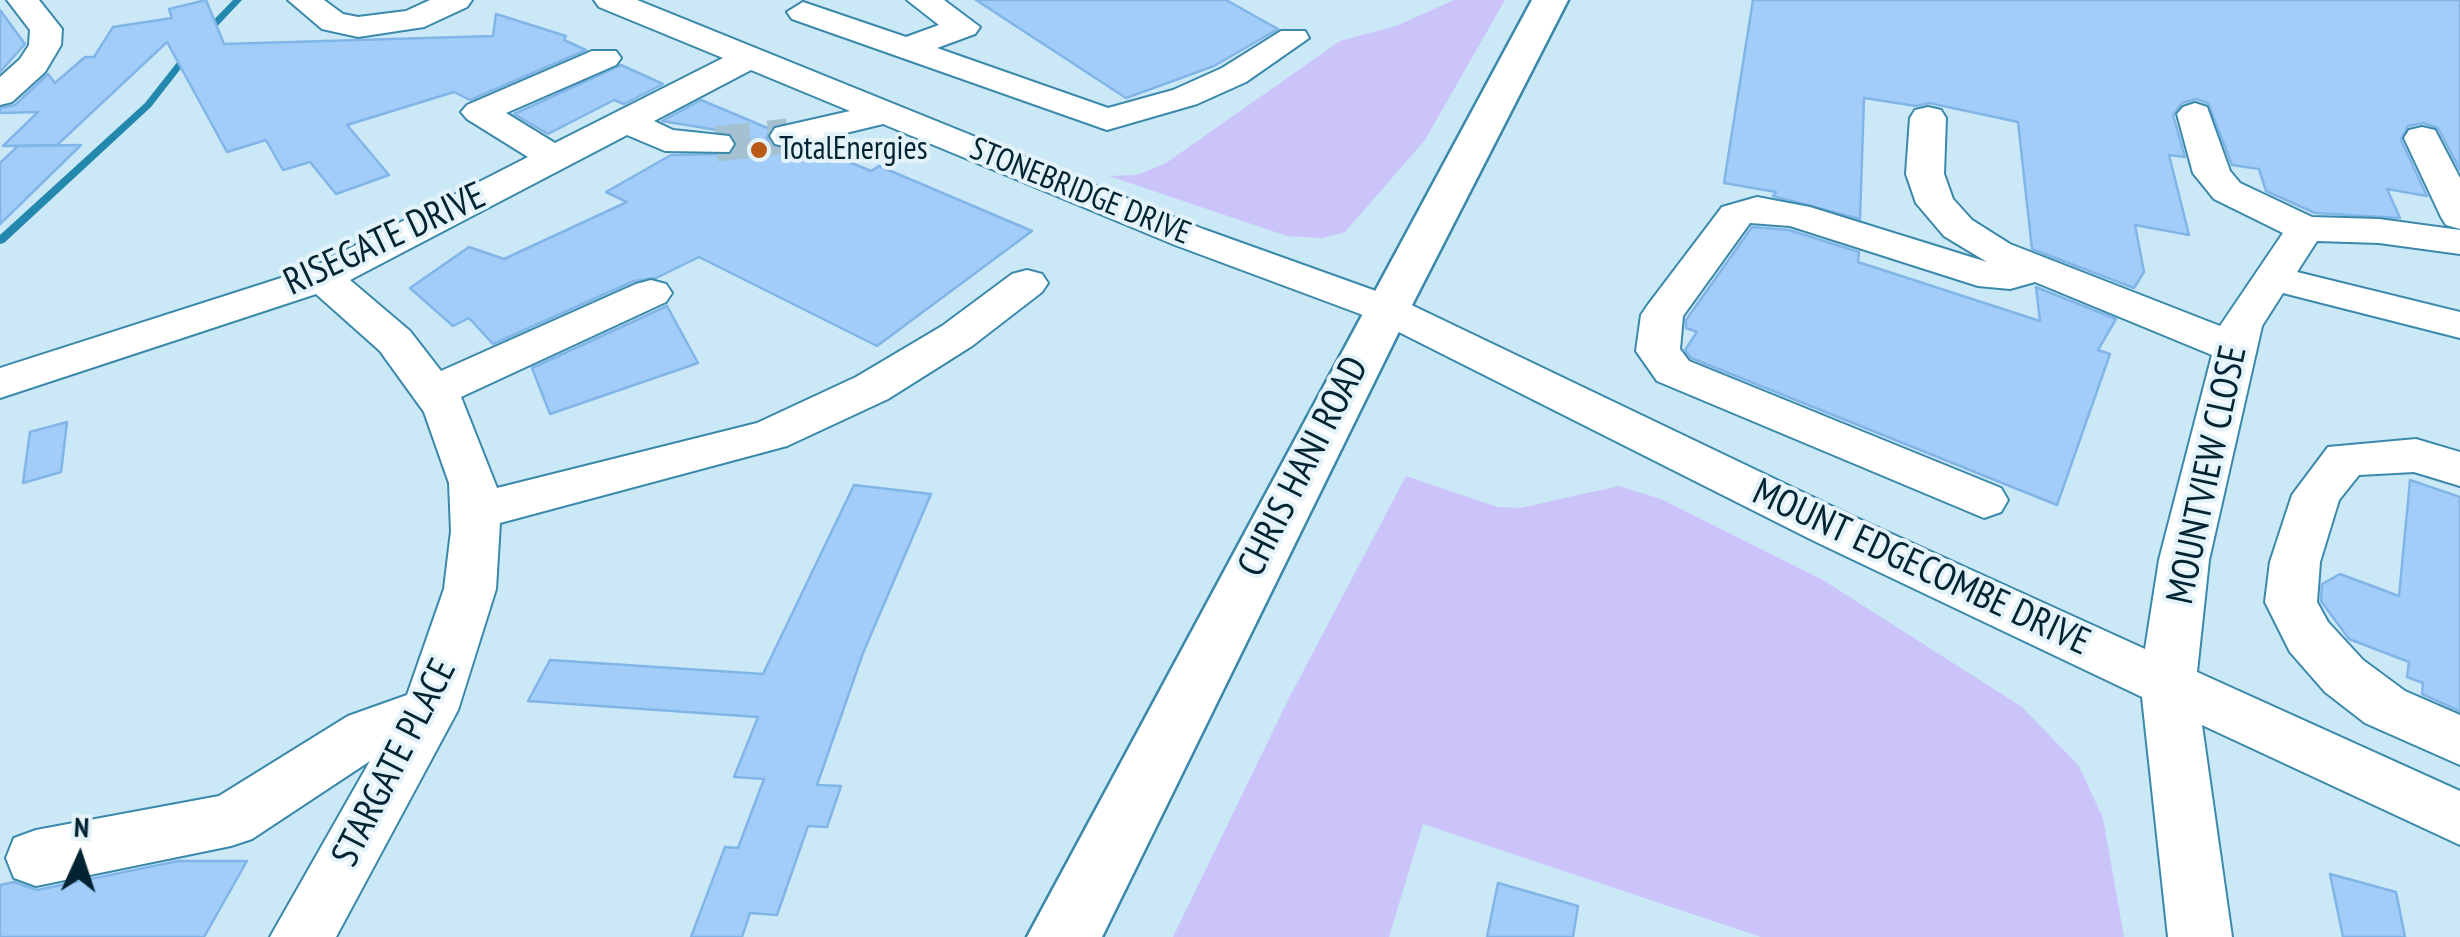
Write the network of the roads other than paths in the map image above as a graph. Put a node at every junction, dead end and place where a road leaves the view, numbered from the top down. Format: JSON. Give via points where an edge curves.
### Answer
{"nodes":[{"id":1,"x":24,"y":0,"type":"edge"},
{"id":2,"x":304,"y":0,"type":"edge"},
{"id":3,"x":456,"y":0,"type":"edge"},
{"id":4,"x":610,"y":0,"type":"edge"},
{"id":5,"x":923,"y":0,"type":"edge"},
{"id":6,"x":1550,"y":0,"type":"edge"},
{"id":7,"x":814,"y":6,"type":"edge"},
{"id":8,"x":1293,"y":38,"type":"dead end"},
{"id":9,"x":910,"y":48,"type":"junction"},
{"id":10,"x":745,"y":53,"type":"junction"},
{"id":11,"x":604,"y":58,"type":"dead end"},
{"id":12,"x":0,"y":95,"type":"edge"},
{"id":13,"x":886,"y":112,"type":"junction"},
{"id":14,"x":2195,"y":114,"type":"dead end"},
{"id":15,"x":1928,"y":118,"type":"dead end"},
{"id":16,"x":626,"y":121,"type":"junction"},
{"id":17,"x":788,"y":136,"type":"tunnel mouth"},
{"id":18,"x":2422,"y":138,"type":"dead end"},
{"id":19,"x":716,"y":144,"type":"tunnel mouth"},
{"id":20,"x":554,"y":158,"type":"junction"},
{"id":21,"x":2460,"y":217,"type":"edge"},
{"id":22,"x":2320,"y":231,"type":"junction"},
{"id":23,"x":2460,"y":242,"type":"edge"},
{"id":24,"x":2036,"y":268,"type":"junction"},
{"id":25,"x":2460,"y":276,"type":"edge"},
{"id":26,"x":322,"y":278,"type":"junction"},
{"id":27,"x":2272,"y":278,"type":"junction"},
{"id":28,"x":1028,"y":283,"type":"dead end"},
{"id":29,"x":651,"y":293,"type":"dead end"},
{"id":30,"x":1386,"y":309,"type":"junction"},
{"id":31,"x":2460,"y":325,"type":"edge"},
{"id":32,"x":2235,"y":348,"type":"junction"},
{"id":33,"x":0,"y":383,"type":"edge"},
{"id":34,"x":433,"y":392,"type":"junction"},
{"id":35,"x":2460,"y":469,"type":"edge"},
{"id":36,"x":1984,"y":500,"type":"dead end"},
{"id":37,"x":475,"y":512,"type":"junction"},
{"id":38,"x":2168,"y":682,"type":"junction"},
{"id":39,"x":430,"y":710,"type":"junction"},
{"id":40,"x":2446,"y":736,"type":"edge"},
{"id":41,"x":2409,"y":796,"type":"junction"},
{"id":42,"x":2460,"y":819,"type":"edge"},
{"id":43,"x":36,"y":858,"type":"dead end"},
{"id":44,"x":302,"y":937,"type":"edge"},
{"id":45,"x":1064,"y":937,"type":"edge"},
{"id":46,"x":2200,"y":937,"type":"edge"}],
"edges":[{"from":1,"to":12,"type":"street","via":[[46,29],[45,45]]},
{"from":2,"to":3,"type":"street","via":[[333,22],[358,27],[413,20]]},
{"from":4,"to":10,"type":"street","name":"STONEBRIDGE DRIVE"},
{"from":5,"to":9,"type":"street","via":[[964,27]]},
{"from":6,"to":30,"type":"main road","name":"CHRIS HANI ROAD"},
{"from":7,"to":9,"type":"street"},
{"from":7,"to":10,"type":"street","name":"RISEGATE DRIVE"},
{"from":8,"to":9,"type":"street","via":[[1185,97],[1106,119]]},
{"from":10,"to":13,"type":"street","name":"STONEBRIDGE DRIVE"},
{"from":10,"to":16,"type":"street","name":"RISEGATE DRIVE"},
{"from":11,"to":20,"type":"street","via":[[479,112]]},
{"from":13,"to":17,"type":"street"},
{"from":13,"to":30,"type":"street","name":"STONEBRIDGE DRIVE","via":[[1189,237]]},
{"from":14,"to":22,"type":"street","via":[[2212,173],[2227,191]]},
{"from":15,"to":24,"type":"street","via":[[1925,174],[1935,204],[1958,228]]},
{"from":16,"to":19,"type":"street","via":[[665,140]]},
{"from":16,"to":20,"type":"street","name":"RISEGATE DRIVE"},
{"from":18,"to":21,"type":"street"},
{"from":20,"to":26,"type":"street","name":"RISEGATE DRIVE"},
{"from":22,"to":23,"type":"street"},
{"from":22,"to":25,"type":"street","via":[[2376,258]]},
{"from":22,"to":27,"type":"street","name":"MOUNTVIEW CLOSE"},
{"from":24,"to":32,"type":"street"},
{"from":24,"to":36,"type":"street","via":[[2010,277],[1978,274],[1796,214],[1757,210],[1736,215],[1662,315],[1658,351],[1673,371]]},
{"from":26,"to":33,"type":"street","name":"RISEGATE DRIVE"},
{"from":26,"to":34,"type":"street","name":"STARGATE PLACE","via":[[395,341]]},
{"from":27,"to":31,"type":"street"},
{"from":27,"to":32,"type":"street","name":"MOUNTVIEW CLOSE"},
{"from":28,"to":37,"type":"street","via":[[872,388],[771,435]]},
{"from":29,"to":34,"type":"street"},
{"from":30,"to":38,"type":"street","name":"MOUNT EDGECOMBE DRIVE","via":[[1816,520]]},
{"from":30,"to":45,"type":"main road","name":"CHRIS HANI ROAD"},
{"from":32,"to":38,"type":"street","name":"MOUNTVIEW CLOSE","via":[[2184,560]]},
{"from":34,"to":37,"type":"street","name":"STARGATE PLACE","via":[[473,482]]},
{"from":35,"to":40,"type":"street","via":[[2416,455],[2345,460],[2316,495],[2295,562],[2291,602],[2309,636],[2344,676],[2385,707]]},
{"from":37,"to":39,"type":"street","name":"STARGATE PLACE","via":[[470,589]]},
{"from":38,"to":41,"type":"street","name":"MOUNT EDGECOMBE DRIVE"},
{"from":38,"to":46,"type":"street","name":"MOUNTVIEW CLOSE"},
{"from":39,"to":43,"type":"street","via":[[368,734],[230,820]]},
{"from":39,"to":44,"type":"street","name":"STARGATE PLACE"},
{"from":40,"to":41,"type":"street"},
{"from":41,"to":42,"type":"street","name":"MOUNT EDGECOMBE DRIVE"}]}
